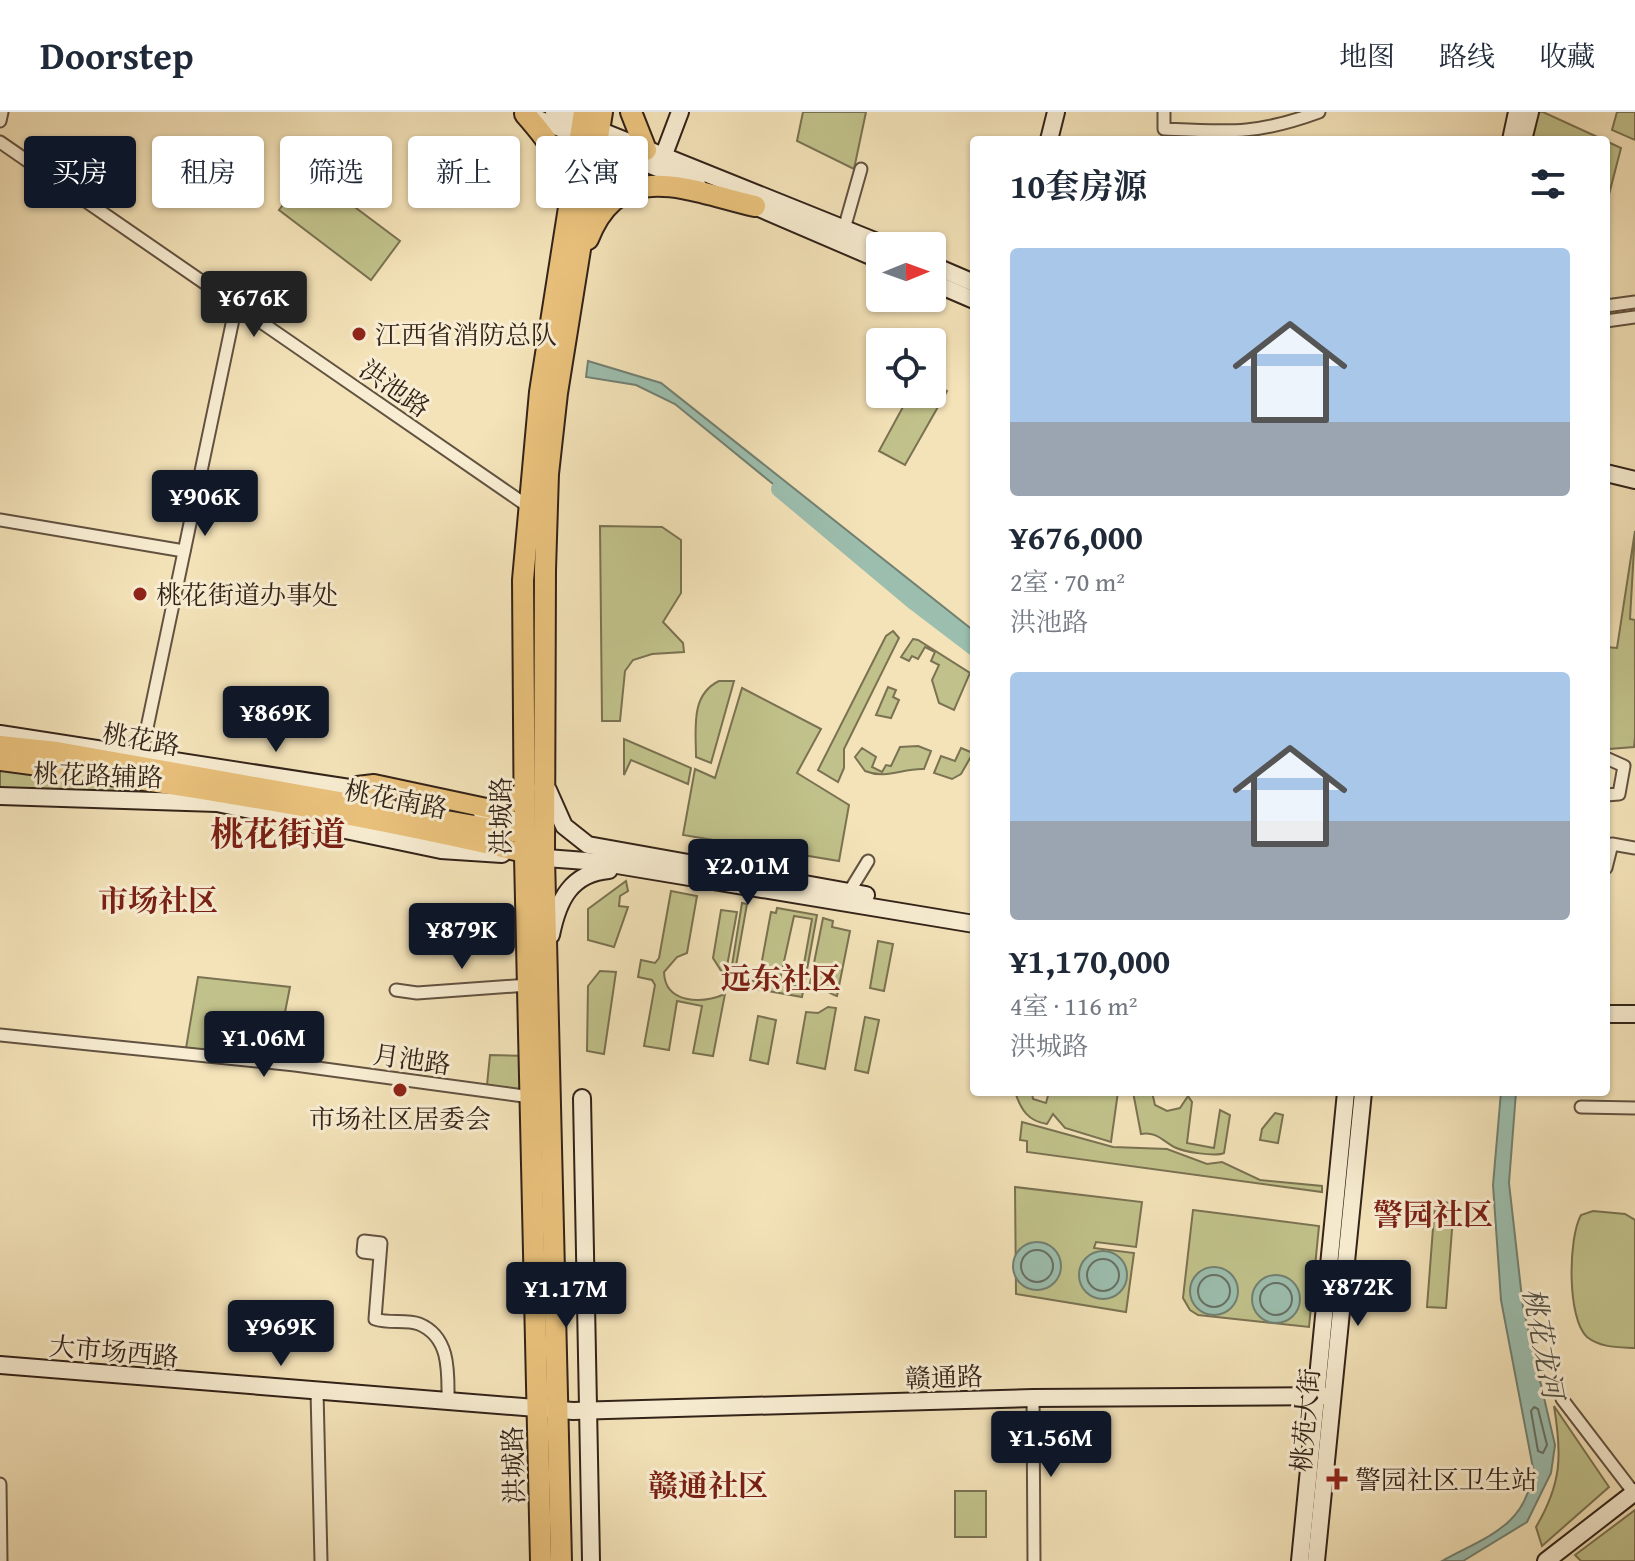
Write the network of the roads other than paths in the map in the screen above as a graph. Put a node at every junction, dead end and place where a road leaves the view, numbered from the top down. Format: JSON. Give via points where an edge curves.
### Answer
{"nodes":[{"id":1,"x":2,"y":112,"type":"edge"},
{"id":2,"x":554,"y":112,"type":"edge"},
{"id":3,"x":615,"y":112,"type":"edge"},
{"id":4,"x":631,"y":112,"type":"edge"},
{"id":5,"x":680,"y":112,"type":"edge"},
{"id":6,"x":1056,"y":112,"type":"edge"},
{"id":7,"x":1164,"y":112,"type":"edge"},
{"id":8,"x":1319,"y":112,"type":"edge"},
{"id":9,"x":1517,"y":112,"type":"edge"},
{"id":10,"x":1530,"y":112,"type":"edge"},
{"id":11,"x":523,"y":113,"type":"edge"},
{"id":12,"x":0,"y":121,"type":"edge"},
{"id":13,"x":591,"y":126,"type":"edge"},
{"id":14,"x":1050,"y":136,"type":"edge"},
{"id":15,"x":1512,"y":136,"type":"edge"},
{"id":16,"x":1524,"y":136,"type":"edge"},
{"id":17,"x":0,"y":142,"type":"edge"},
{"id":18,"x":655,"y":159,"type":"junction"},
{"id":19,"x":861,"y":169,"type":"dead end"},
{"id":20,"x":755,"y":206,"type":"junction"},
{"id":21,"x":844,"y":229,"type":"junction"},
{"id":22,"x":866,"y":238,"type":"edge"},
{"id":23,"x":562,"y":246,"type":"junction"},
{"id":24,"x":866,"y":254,"type":"edge"},
{"id":25,"x":577,"y":269,"type":"junction"},
{"id":26,"x":946,"y":271,"type":"edge"},
{"id":27,"x":970,"y":281,"type":"edge"},
{"id":28,"x":946,"y":288,"type":"edge"},
{"id":29,"x":970,"y":298,"type":"edge"},
{"id":30,"x":1635,"y":302,"type":"edge"},
{"id":31,"x":236,"y":305,"type":"junction"},
{"id":32,"x":1610,"y":305,"type":"edge"},
{"id":33,"x":1635,"y":317,"type":"edge"},
{"id":34,"x":1610,"y":320,"type":"edge"},
{"id":35,"x":556,"y":342,"type":"junction"},
{"id":36,"x":549,"y":392,"type":"junction"},
{"id":37,"x":1610,"y":464,"type":"edge"},
{"id":38,"x":1635,"y":469,"type":"edge"},
{"id":39,"x":1610,"y":474,"type":"edge"},
{"id":40,"x":1635,"y":480,"type":"edge"},
{"id":41,"x":529,"y":507,"type":"junction"},
{"id":42,"x":0,"y":520,"type":"edge"},
{"id":43,"x":184,"y":551,"type":"junction"},
{"id":44,"x":0,"y":734,"type":"edge"},
{"id":45,"x":0,"y":745,"type":"edge"},
{"id":46,"x":140,"y":760,"type":"junction"},
{"id":47,"x":1610,"y":760,"type":"edge"},
{"id":48,"x":0,"y":761,"type":"edge"},
{"id":49,"x":545,"y":778,"type":"junction"},
{"id":50,"x":357,"y":786,"type":"junction"},
{"id":51,"x":526,"y":788,"type":"junction"},
{"id":52,"x":1610,"y":795,"type":"edge"},
{"id":53,"x":0,"y":796,"type":"edge"},
{"id":54,"x":489,"y":836,"type":"junction"},
{"id":55,"x":1635,"y":848,"type":"edge"},
{"id":56,"x":530,"y":850,"type":"junction"},
{"id":57,"x":1610,"y":852,"type":"edge"},
{"id":58,"x":868,"y":861,"type":"dead end"},
{"id":59,"x":638,"y":868,"type":"junction"},
{"id":60,"x":849,"y":892,"type":"junction"},
{"id":61,"x":970,"y":912,"type":"edge"},
{"id":62,"x":970,"y":923,"type":"edge"},
{"id":63,"x":546,"y":956,"type":"junction"},
{"id":64,"x":528,"y":985,"type":"junction"},
{"id":65,"x":396,"y":990,"type":"dead end"},
{"id":66,"x":1610,"y":1007,"type":"edge"},
{"id":67,"x":1635,"y":1007,"type":"edge"},
{"id":68,"x":1610,"y":1014,"type":"edge"},
{"id":69,"x":1635,"y":1014,"type":"edge"},
{"id":70,"x":0,"y":1035,"type":"edge"},
{"id":71,"x":1346,"y":1096,"type":"edge"},
{"id":72,"x":1362,"y":1096,"type":"edge"},
{"id":73,"x":531,"y":1097,"type":"junction"},
{"id":74,"x":582,"y":1098,"type":"dead end"},
{"id":75,"x":1581,"y":1107,"type":"dead end"},
{"id":76,"x":1635,"y":1108,"type":"edge"},
{"id":77,"x":380,"y":1254,"type":"dead end"},
{"id":78,"x":0,"y":1365,"type":"edge"},
{"id":79,"x":317,"y":1391,"type":"junction"},
{"id":80,"x":1324,"y":1395,"type":"junction"},
{"id":81,"x":1033,"y":1398,"type":"junction"},
{"id":82,"x":1562,"y":1399,"type":"dead end"},
{"id":83,"x":448,"y":1402,"type":"junction"},
{"id":84,"x":537,"y":1409,"type":"junction"},
{"id":85,"x":558,"y":1411,"type":"junction"},
{"id":86,"x":589,"y":1412,"type":"junction"},
{"id":87,"x":0,"y":1484,"type":"edge"},
{"id":88,"x":1634,"y":1492,"type":"edge"},
{"id":89,"x":1,"y":1561,"type":"edge"},
{"id":90,"x":321,"y":1561,"type":"edge"},
{"id":91,"x":541,"y":1561,"type":"edge"},
{"id":92,"x":561,"y":1561,"type":"edge"},
{"id":93,"x":591,"y":1561,"type":"edge"},
{"id":94,"x":1034,"y":1561,"type":"edge"},
{"id":95,"x":1300,"y":1561,"type":"edge"},
{"id":96,"x":1316,"y":1561,"type":"edge"},
{"id":97,"x":1546,"y":1561,"type":"edge"}],
"edges":[{"from":1,"to":12,"type":"street"},
{"from":2,"to":13,"type":"main road"},
{"from":3,"to":13,"type":"highway"},
{"from":4,"to":18,"type":"highway"},
{"from":5,"to":18,"type":"main road"},
{"from":6,"to":14,"type":"main road"},
{"from":7,"to":8,"type":"street","via":[[1164,129],[1249,132]]},
{"from":9,"to":15,"type":"main road"},
{"from":10,"to":16,"type":"main road"},
{"from":11,"to":13,"type":"main road"},
{"from":11,"to":23,"type":"highway","via":[[557,154],[563,173]]},
{"from":13,"to":18,"type":"main road"},
{"from":13,"to":18,"type":"main road"},
{"from":13,"to":23,"type":"highway","name":"洪城路"},
{"from":13,"to":25,"type":"highway","name":"洪城路"},
{"from":17,"to":31,"type":"street","name":"洪池路"},
{"from":18,"to":20,"type":"main road"},
{"from":18,"to":21,"type":"main road"},
{"from":19,"to":21,"type":"street"},
{"from":20,"to":24,"type":"main road"},
{"from":20,"to":25,"type":"highway","via":[[667,186],[637,186],[595,219]]},
{"from":21,"to":22,"type":"main road"},
{"from":23,"to":35,"type":"highway","name":"洪城路"},
{"from":25,"to":35,"type":"highway","name":"洪城路"},
{"from":26,"to":27,"type":"main road"},
{"from":28,"to":29,"type":"main road"},
{"from":30,"to":32,"type":"street"},
{"from":31,"to":41,"type":"street","name":"洪池路"},
{"from":31,"to":43,"type":"street"},
{"from":33,"to":34,"type":"street"},
{"from":35,"to":36,"type":"highway","name":"洪城路"},
{"from":36,"to":41,"type":"highway","name":"洪城路"},
{"from":36,"to":49,"type":"highway","name":"洪城路"},
{"from":37,"to":38,"type":"main road"},
{"from":39,"to":40,"type":"main road"},
{"from":41,"to":51,"type":"highway","name":"洪城路","via":[[523,580]]},
{"from":42,"to":43,"type":"street"},
{"from":43,"to":46,"type":"street"},
{"from":44,"to":46,"type":"main road"},
{"from":45,"to":46,"type":"main road","name":"桃花路"},
{"from":46,"to":50,"type":"main road"},
{"from":46,"to":54,"type":"main road","name":"桃花路"},
{"from":47,"to":52,"type":"street","via":[[1624,766],[1619,794]]},
{"from":48,"to":54,"type":"main road","name":"桃花南路"},
{"from":49,"to":56,"type":"highway","name":"洪城路"},
{"from":49,"to":60,"type":"main road","via":[[564,826],[588,845]]},
{"from":50,"to":51,"type":"main road","via":[[374,784],[491,809],[504,808]]},
{"from":50,"to":56,"type":"main road","via":[[511,819]]},
{"from":51,"to":56,"type":"highway","name":"洪城路"},
{"from":53,"to":56,"type":"main road","name":"桃花路辅路","via":[[217,803],[441,850]]},
{"from":54,"to":56,"type":"main road","name":"桃花路"},
{"from":55,"to":57,"type":"street","via":[[1612,844]]},
{"from":56,"to":59,"type":"main road","name":"桃花路"},
{"from":56,"to":63,"type":"highway","name":"洪城路"},
{"from":56,"to":64,"type":"highway","name":"洪城路"},
{"from":58,"to":60,"type":"street"},
{"from":59,"to":62,"type":"main road","name":"桃花路"},
{"from":59,"to":63,"type":"main road","via":[[590,873],[575,881],[556,911]]},
{"from":60,"to":61,"type":"main road"},
{"from":63,"to":85,"type":"highway","name":"洪城路"},
{"from":64,"to":65,"type":"street"},
{"from":64,"to":73,"type":"highway","name":"洪城路"},
{"from":66,"to":67,"type":"main road"},
{"from":68,"to":69,"type":"main road"},
{"from":70,"to":73,"type":"street","name":"月池路","via":[[295,1065]]},
{"from":71,"to":80,"type":"main road","name":"桃苑大街"},
{"from":72,"to":80,"type":"main road","name":"桃苑大街"},
{"from":73,"to":84,"type":"highway","name":"洪城路"},
{"from":74,"to":86,"type":"main road"},
{"from":75,"to":76,"type":"street"},
{"from":77,"to":83,"type":"street","via":[[375,1319],[420,1324],[442,1345],[448,1363]]},
{"from":78,"to":79,"type":"main road","name":"大市场西路"},
{"from":79,"to":83,"type":"main road","name":"大市场西路"},
{"from":79,"to":90,"type":"street"},
{"from":80,"to":81,"type":"main road","name":"赣通路"},
{"from":80,"to":95,"type":"main road","name":"桃苑大街"},
{"from":80,"to":96,"type":"main road","name":"桃苑大街"},
{"from":81,"to":86,"type":"main road","name":"赣通路"},
{"from":81,"to":94,"type":"street"},
{"from":82,"to":88,"type":"street"},
{"from":83,"to":84,"type":"main road","name":"大市场西路"},
{"from":84,"to":85,"type":"main road","name":"大市场西路"},
{"from":84,"to":91,"type":"highway","name":"洪城路"},
{"from":85,"to":86,"type":"main road","name":"赣通路"},
{"from":85,"to":92,"type":"highway","name":"洪城路"},
{"from":86,"to":93,"type":"main road"},
{"from":87,"to":89,"type":"street"},
{"from":88,"to":97,"type":"main road"}]}
